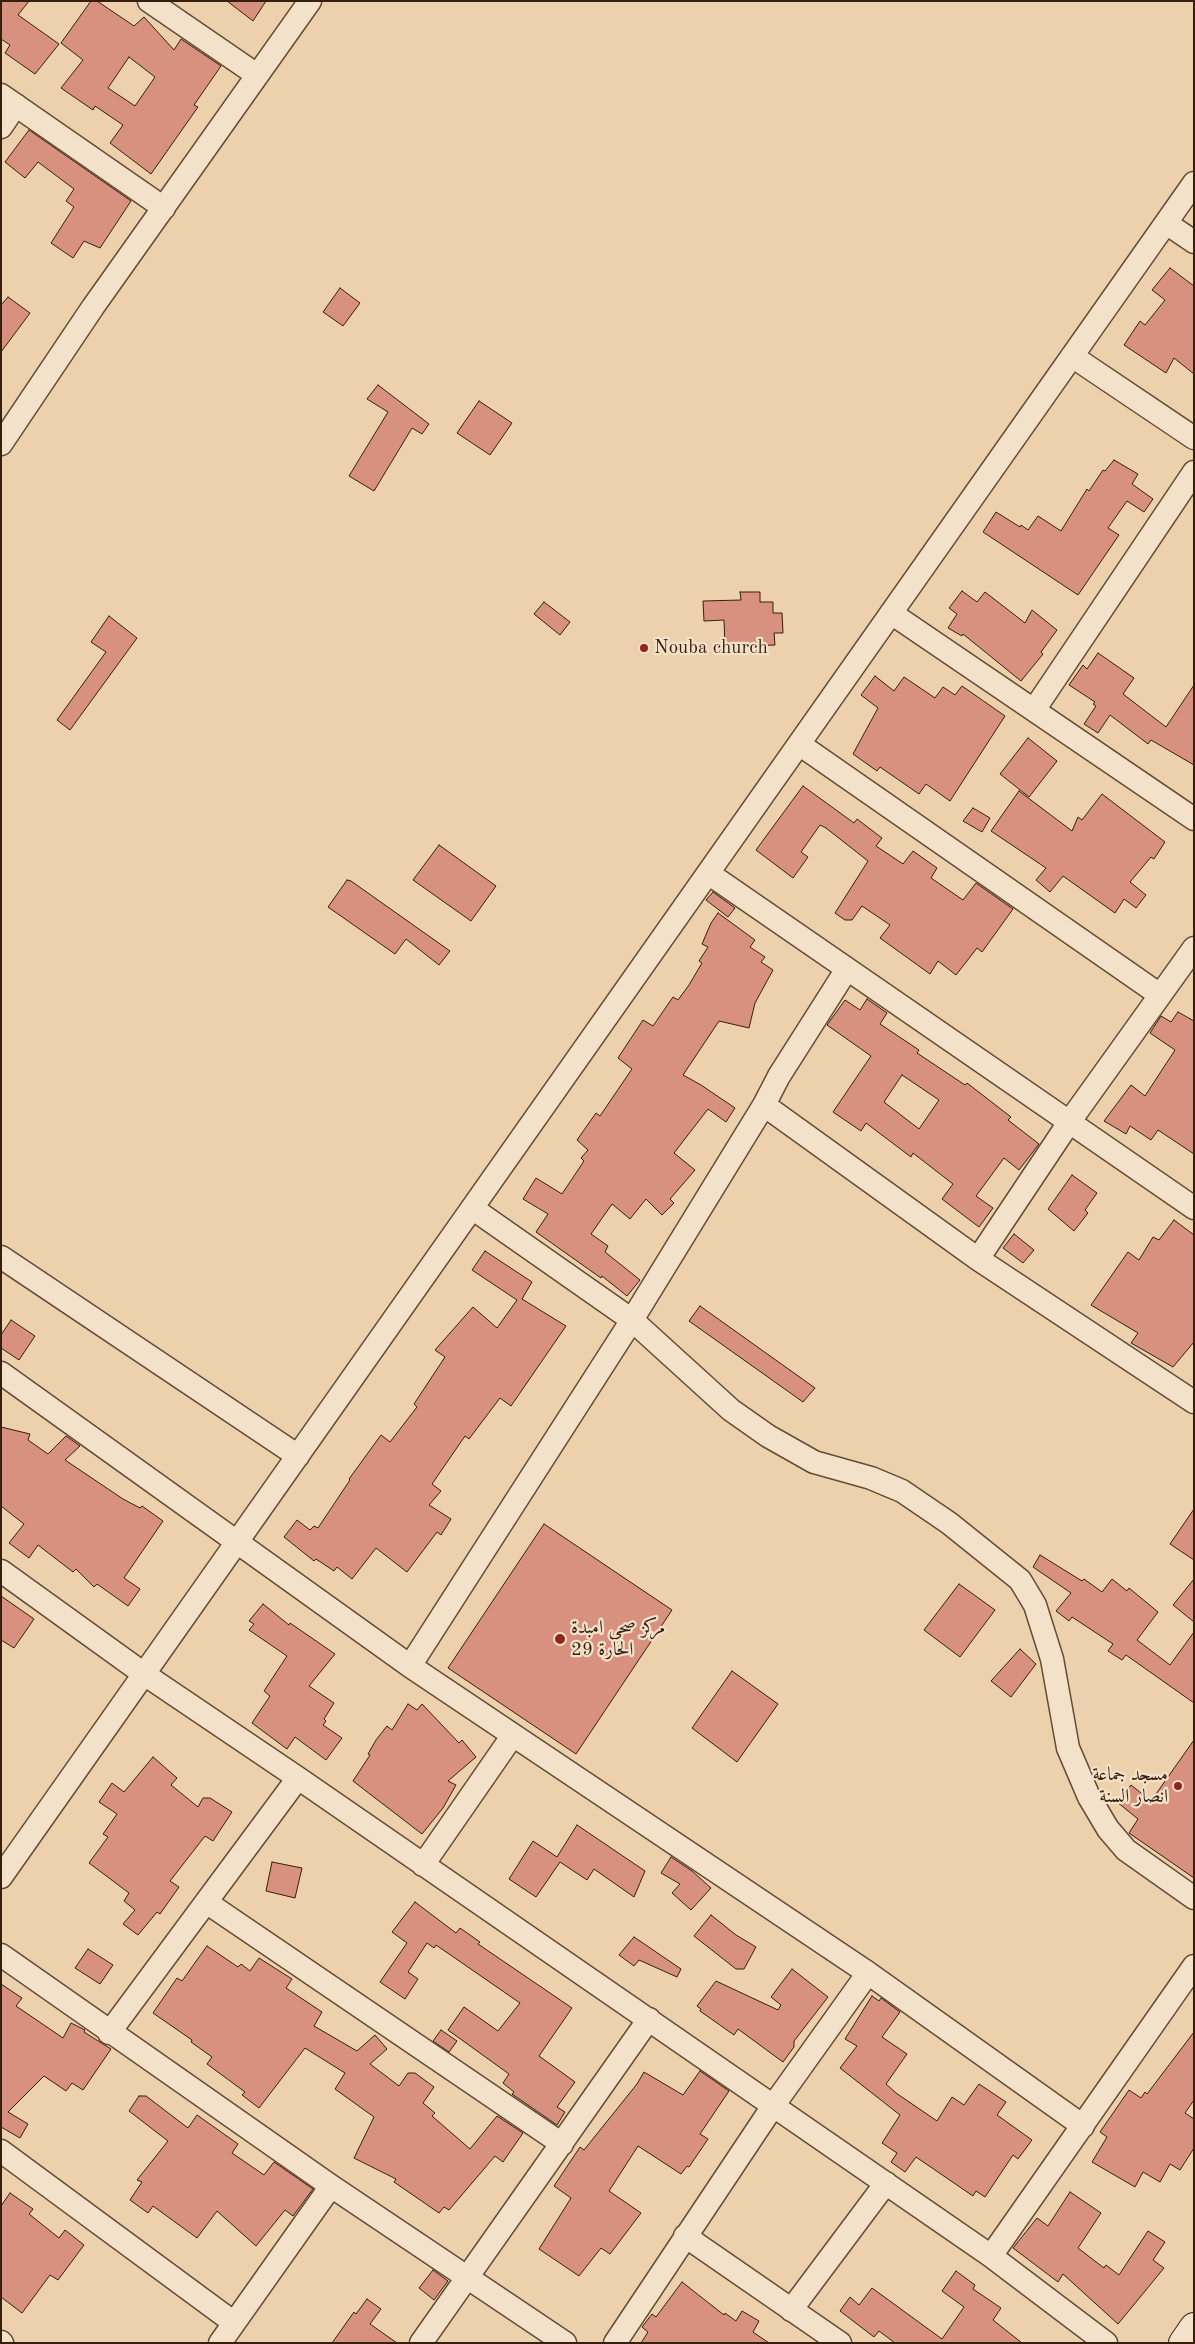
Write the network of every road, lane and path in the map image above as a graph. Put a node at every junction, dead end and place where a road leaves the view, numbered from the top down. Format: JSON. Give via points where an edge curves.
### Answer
{"nodes":[{"id":1,"x":149,"y":1,"type":"edge"},
{"id":2,"x":310,"y":1,"type":"edge"},
{"id":3,"x":257,"y":75,"type":"junction"},
{"id":4,"x":8,"y":100,"type":"edge"},
{"id":5,"x":1,"y":127,"type":"edge"},
{"id":6,"x":1194,"y":183,"type":"edge"},
{"id":7,"x":164,"y":208,"type":"junction"},
{"id":8,"x":1166,"y":222,"type":"junction"},
{"id":9,"x":1194,"y":242,"type":"edge"},
{"id":10,"x":1072,"y":356,"type":"junction"},
{"id":11,"x":1194,"y":438,"type":"edge"},
{"id":12,"x":1,"y":444,"type":"edge"},
{"id":13,"x":1194,"y":472,"type":"edge"},
{"id":14,"x":891,"y":613,"type":"junction"},
{"id":15,"x":1034,"y":710,"type":"junction"},
{"id":16,"x":799,"y":744,"type":"junction"},
{"id":17,"x":1194,"y":819,"type":"edge"},
{"id":18,"x":708,"y":873,"type":"junction"},
{"id":19,"x":1194,"y":948,"type":"edge"},
{"id":20,"x":847,"y":970,"type":"junction"},
{"id":21,"x":1160,"y":995,"type":"junction"},
{"id":22,"x":764,"y":1105,"type":"junction"},
{"id":23,"x":1070,"y":1121,"type":"junction"},
{"id":24,"x":472,"y":1208,"type":"junction"},
{"id":25,"x":1194,"y":1208,"type":"edge"},
{"id":26,"x":1,"y":1257,"type":"edge"},
{"id":27,"x":978,"y":1259,"type":"junction"},
{"id":28,"x":632,"y":1320,"type":"junction"},
{"id":29,"x":1,"y":1373,"type":"edge"},
{"id":30,"x":1194,"y":1402,"type":"edge"},
{"id":31,"x":298,"y":1456,"type":"junction"},
{"id":32,"x":237,"y":1542,"type":"junction"},
{"id":33,"x":1,"y":1571,"type":"edge"},
{"id":34,"x":410,"y":1666,"type":"junction"},
{"id":35,"x":144,"y":1674,"type":"junction"},
{"id":36,"x":513,"y":1735,"type":"junction"},
{"id":37,"x":298,"y":1778,"type":"junction"},
{"id":38,"x":423,"y":1865,"type":"junction"},
{"id":39,"x":1,"y":1877,"type":"edge"},
{"id":40,"x":1194,"y":1898,"type":"edge"},
{"id":41,"x":206,"y":1902,"type":"junction"},
{"id":42,"x":1,"y":1955,"type":"edge"},
{"id":43,"x":1194,"y":1966,"type":"edge"},
{"id":44,"x":868,"y":1974,"type":"junction"},
{"id":45,"x":648,"y":2019,"type":"junction"},
{"id":46,"x":109,"y":2032,"type":"junction"},
{"id":47,"x":773,"y":2106,"type":"junction"},
{"id":48,"x":1084,"y":2126,"type":"junction"},
{"id":49,"x":562,"y":2144,"type":"junction"},
{"id":50,"x":1,"y":2151,"type":"edge"},
{"id":51,"x":886,"y":2183,"type":"junction"},
{"id":52,"x":331,"y":2186,"type":"junction"},
{"id":53,"x":685,"y":2236,"type":"junction"},
{"id":54,"x":991,"y":2256,"type":"junction"},
{"id":55,"x":467,"y":2276,"type":"junction"},
{"id":56,"x":791,"y":2310,"type":"junction"},
{"id":57,"x":233,"y":2322,"type":"junction"},
{"id":58,"x":1194,"y":2327,"type":"edge"},
{"id":59,"x":220,"y":2343,"type":"edge"},
{"id":60,"x":421,"y":2343,"type":"edge"},
{"id":61,"x":565,"y":2343,"type":"edge"},
{"id":62,"x":615,"y":2343,"type":"edge"},
{"id":63,"x":840,"y":2343,"type":"edge"},
{"id":64,"x":1106,"y":2343,"type":"edge"},
{"id":65,"x":1184,"y":2343,"type":"edge"}],
"edges":[{"from":1,"to":3,"type":"street"},
{"from":2,"to":3,"type":"street"},
{"from":3,"to":7,"type":"street"},
{"from":4,"to":5,"type":"street"},
{"from":4,"to":7,"type":"street"},
{"from":6,"to":8,"type":"street"},
{"from":7,"to":12,"type":"street"},
{"from":8,"to":9,"type":"street"},
{"from":8,"to":10,"type":"street"},
{"from":10,"to":11,"type":"street"},
{"from":10,"to":14,"type":"street"},
{"from":13,"to":15,"type":"street"},
{"from":14,"to":15,"type":"street"},
{"from":14,"to":16,"type":"street"},
{"from":15,"to":17,"type":"street"},
{"from":16,"to":18,"type":"street"},
{"from":16,"to":21,"type":"street"},
{"from":18,"to":20,"type":"street"},
{"from":18,"to":24,"type":"street"},
{"from":19,"to":21,"type":"street"},
{"from":20,"to":22,"type":"street","via":[[778,1076]]},
{"from":20,"to":23,"type":"street"},
{"from":21,"to":23,"type":"street"},
{"from":22,"to":27,"type":"street"},
{"from":22,"to":28,"type":"street"},
{"from":23,"to":25,"type":"street"},
{"from":23,"to":27,"type":"street"},
{"from":24,"to":28,"type":"street"},
{"from":24,"to":31,"type":"street"},
{"from":26,"to":31,"type":"street"},
{"from":27,"to":30,"type":"street"},
{"from":28,"to":34,"type":"street"},
{"from":28,"to":40,"type":"street","via":[[731,1410],[768,1436],[814,1462],[871,1478],[902,1491],[949,1523],[1020,1580],[1035,1605],[1052,1659],[1068,1748],[1090,1797],[1108,1829],[1126,1850]]},
{"from":29,"to":32,"type":"street"},
{"from":31,"to":32,"type":"street"},
{"from":32,"to":34,"type":"street"},
{"from":32,"to":35,"type":"street"},
{"from":33,"to":35,"type":"street"},
{"from":34,"to":36,"type":"street"},
{"from":35,"to":37,"type":"street"},
{"from":35,"to":39,"type":"street"},
{"from":36,"to":38,"type":"street"},
{"from":36,"to":44,"type":"street"},
{"from":37,"to":38,"type":"street"},
{"from":37,"to":41,"type":"street"},
{"from":38,"to":45,"type":"street"},
{"from":41,"to":46,"type":"street"},
{"from":41,"to":49,"type":"street"},
{"from":42,"to":46,"type":"street"},
{"from":43,"to":48,"type":"street"},
{"from":44,"to":47,"type":"street"},
{"from":44,"to":48,"type":"street"},
{"from":45,"to":47,"type":"street"},
{"from":45,"to":49,"type":"street"},
{"from":46,"to":52,"type":"street"},
{"from":47,"to":51,"type":"street"},
{"from":47,"to":53,"type":"street"},
{"from":48,"to":54,"type":"street"},
{"from":49,"to":55,"type":"street"},
{"from":50,"to":57,"type":"street"},
{"from":51,"to":54,"type":"street"},
{"from":51,"to":56,"type":"street"},
{"from":52,"to":55,"type":"street"},
{"from":52,"to":57,"type":"street"},
{"from":53,"to":56,"type":"street"},
{"from":53,"to":62,"type":"street"},
{"from":54,"to":64,"type":"street"},
{"from":55,"to":60,"type":"street"},
{"from":55,"to":61,"type":"street"},
{"from":56,"to":63,"type":"street"},
{"from":57,"to":59,"type":"street"},
{"from":58,"to":65,"type":"main road"}]}
